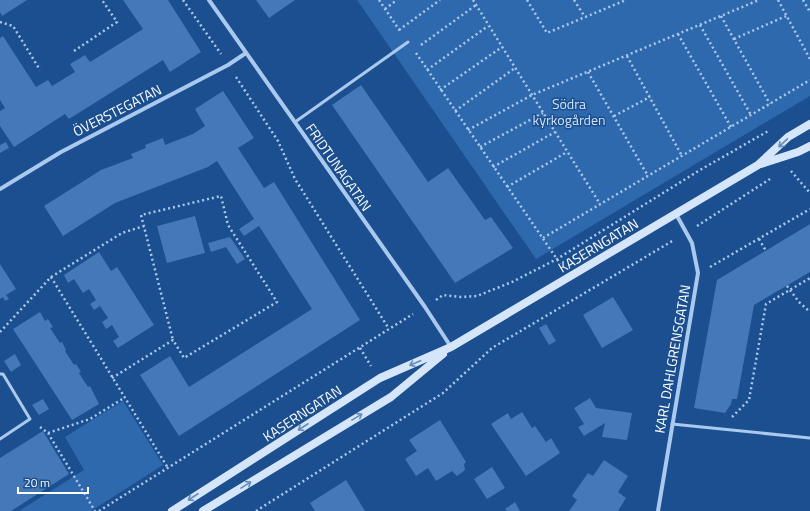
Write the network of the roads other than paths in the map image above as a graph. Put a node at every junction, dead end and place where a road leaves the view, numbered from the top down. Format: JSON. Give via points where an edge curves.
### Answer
{"nodes":[{"id":1,"x":209,"y":0,"type":"edge"},
{"id":2,"x":408,"y":42,"type":"road end"},
{"id":3,"x":246,"y":53,"type":"junction"},
{"id":4,"x":294,"y":122,"type":"junction"},
{"id":5,"x":810,"y":124,"type":"edge"},
{"id":6,"x":810,"y":146,"type":"edge"},
{"id":7,"x":758,"y":165,"type":"junction"},
{"id":8,"x":0,"y":189,"type":"edge"},
{"id":9,"x":676,"y":214,"type":"junction"},
{"id":10,"x":451,"y":348,"type":"junction"},
{"id":11,"x":0,"y":374,"type":"edge"},
{"id":12,"x":672,"y":424,"type":"junction"},
{"id":13,"x":810,"y":438,"type":"edge"},
{"id":14,"x":0,"y":439,"type":"edge"},
{"id":15,"x":172,"y":511,"type":"edge"},
{"id":16,"x":203,"y":511,"type":"edge"},
{"id":17,"x":658,"y":511,"type":"edge"}],
"edges":[{"from":1,"to":3,"type":"street","name":"FRIDTUNAGATAN"},
{"from":2,"to":4,"type":"lane"},
{"from":3,"to":4,"type":"street","name":"FRIDTUNAGATAN"},
{"from":3,"to":8,"type":"street","name":"ÖVERSTEGATAN","via":[[228,65],[61,152]]},
{"from":4,"to":10,"type":"street","name":"FRIDTUNAGATAN","via":[[425,307]]},
{"from":5,"to":7,"type":"main road","name":"KASERNGATAN","one_way":true,"via":[[788,138]]},
{"from":6,"to":7,"type":"main road","name":"KASERNGATAN"},
{"from":7,"to":9,"type":"main road","name":"KASERNGATAN"},
{"from":9,"to":10,"type":"main road","name":"KASERNGATAN"},
{"from":9,"to":12,"type":"street","name":"KARL DAHLGRENSGATAN","via":[[695,252],[698,273]]},
{"from":10,"to":15,"type":"main road","name":"KASERNGATAN","one_way":true,"via":[[380,378]]},
{"from":16,"to":10,"type":"main road","name":"KASERNGATAN","one_way":true,"via":[[391,397]]},
{"from":11,"to":14,"type":"lane","via":[[3,374],[30,419]]},
{"from":12,"to":13,"type":"lane"},
{"from":12,"to":17,"type":"street","name":"KARL DAHLGRENSGATAN"}]}
